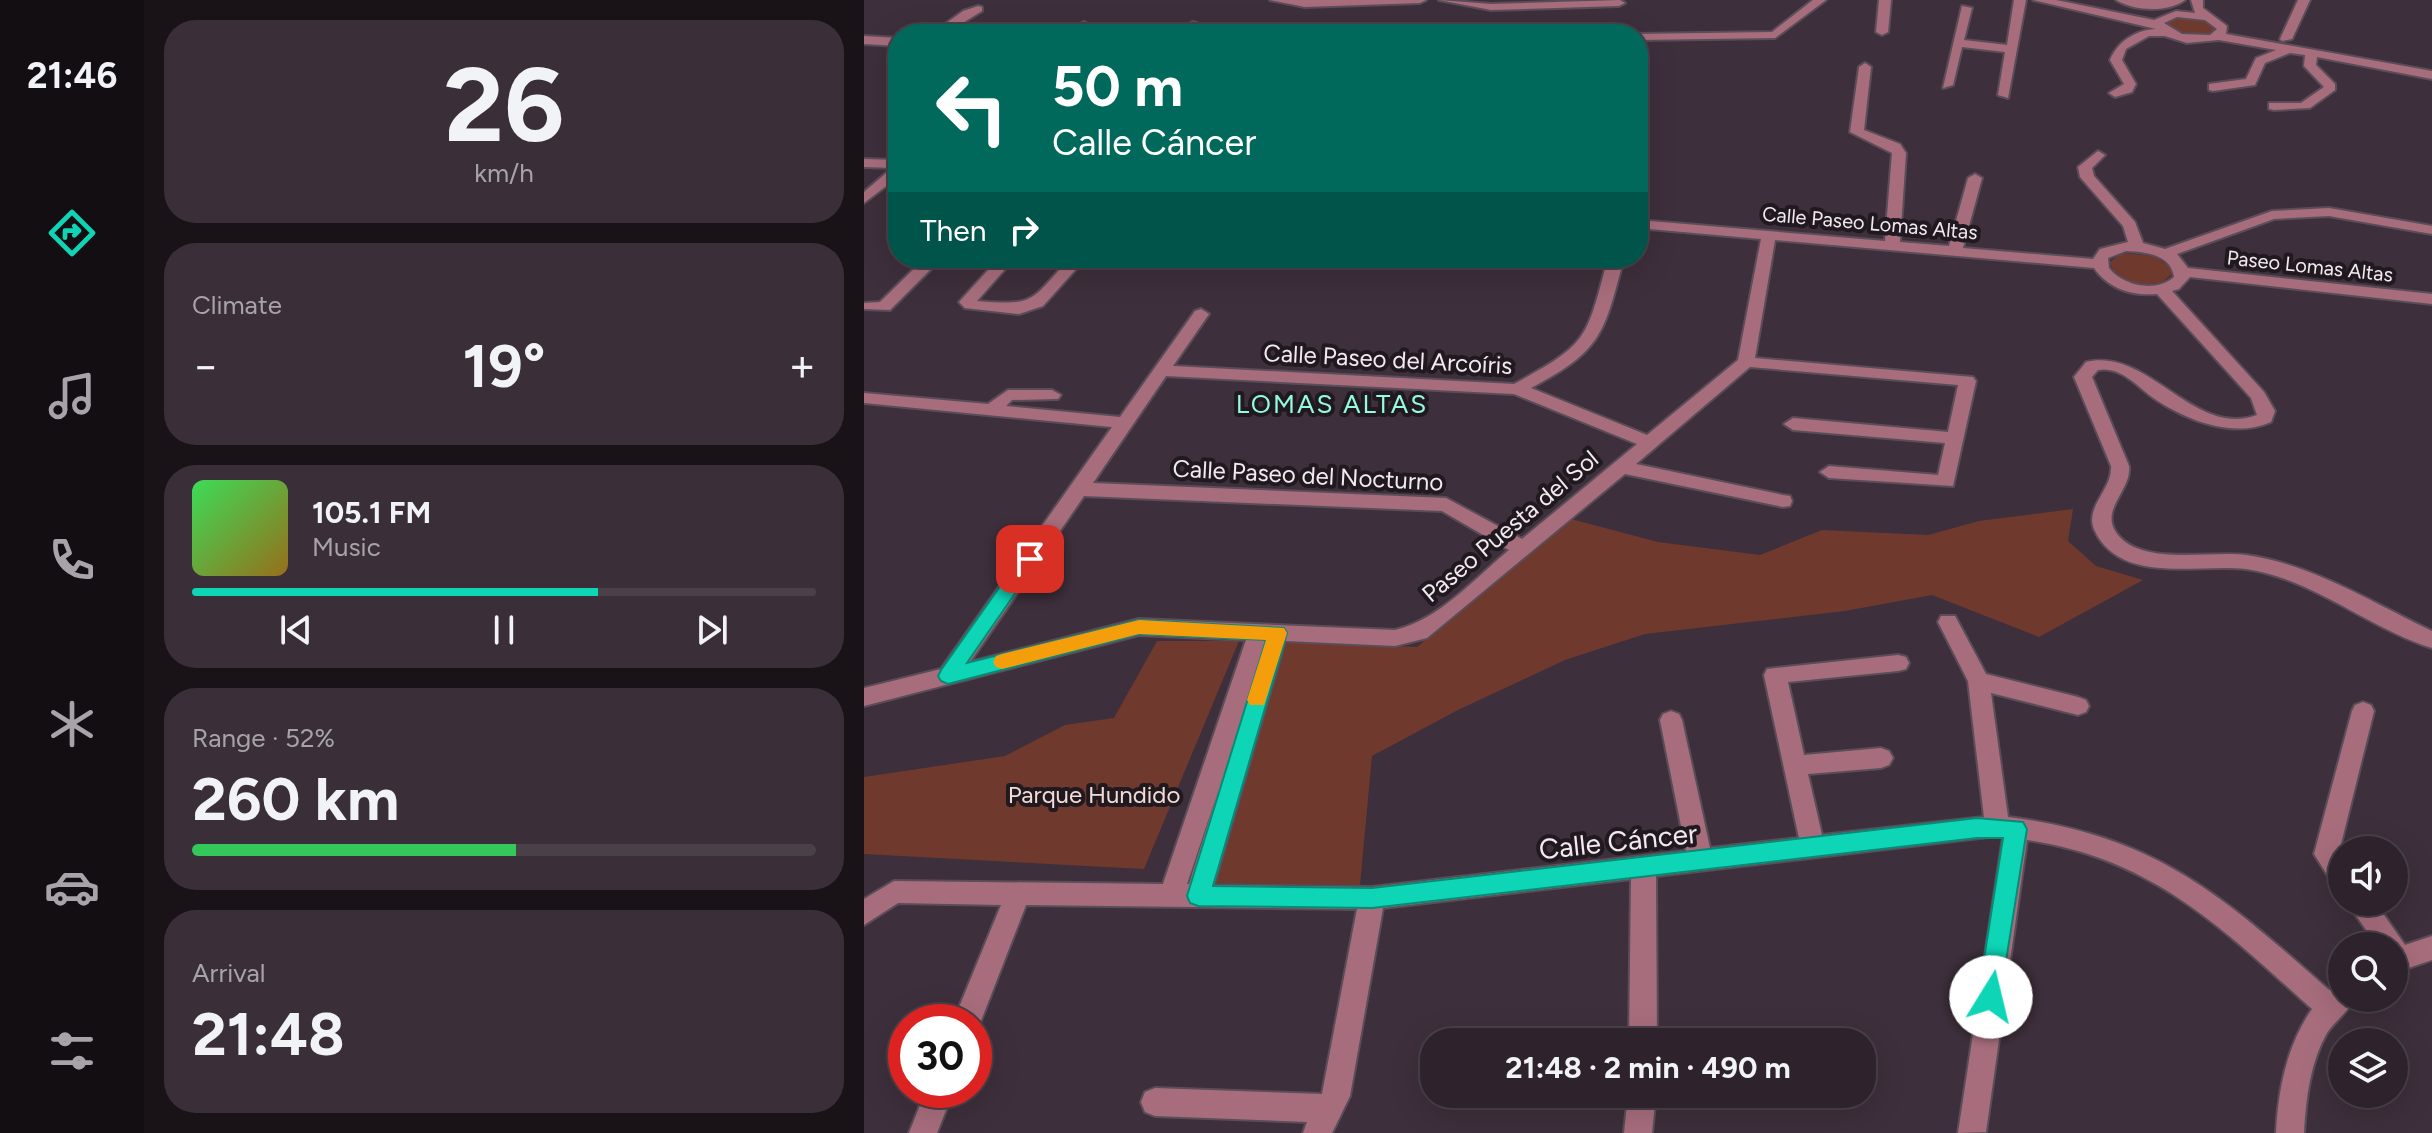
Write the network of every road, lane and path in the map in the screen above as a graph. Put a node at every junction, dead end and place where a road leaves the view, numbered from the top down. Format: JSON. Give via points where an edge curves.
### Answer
{"nodes":[{"id":1,"x":1276,"y":0,"type":"edge"},
{"id":2,"x":1420,"y":0,"type":"edge"},
{"id":3,"x":1445,"y":0,"type":"edge"},
{"id":4,"x":1820,"y":0,"type":"edge"},
{"id":5,"x":1885,"y":0,"type":"edge"},
{"id":6,"x":2020,"y":0,"type":"edge"},
{"id":7,"x":2039,"y":0,"type":"edge"},
{"id":8,"x":2077,"y":0,"type":"edge"},
{"id":9,"x":2122,"y":0,"type":"edge"},
{"id":10,"x":2197,"y":0,"type":"edge"},
{"id":11,"x":2304,"y":0,"type":"edge"},
{"id":12,"x":2174,"y":2,"type":"edge"},
{"id":13,"x":1619,"y":3,"type":"dead end"},
{"id":14,"x":1808,"y":5,"type":"edge"},
{"id":15,"x":1966,"y":8,"type":"dead end"},
{"id":16,"x":978,"y":9,"type":"dead end"},
{"id":17,"x":2185,"y":14,"type":"junction"},
{"id":18,"x":2204,"y":17,"type":"junction"},
{"id":19,"x":951,"y":24,"type":"edge"},
{"id":20,"x":2162,"y":24,"type":"junction"},
{"id":21,"x":1882,"y":32,"type":"dead end"},
{"id":22,"x":2221,"y":32,"type":"junction"},
{"id":23,"x":1648,"y":37,"type":"edge"},
{"id":24,"x":864,"y":40,"type":"edge"},
{"id":25,"x":888,"y":41,"type":"edge"},
{"id":26,"x":1957,"y":43,"type":"junction"},
{"id":27,"x":2288,"y":44,"type":"junction"},
{"id":28,"x":2012,"y":49,"type":"junction"},
{"id":29,"x":2311,"y":53,"type":"junction"},
{"id":30,"x":1865,"y":67,"type":"dead end"},
{"id":31,"x":2432,"y":67,"type":"edge"},
{"id":32,"x":2432,"y":75,"type":"edge"},
{"id":33,"x":1947,"y":85,"type":"dead end"},
{"id":34,"x":2213,"y":87,"type":"dead end"},
{"id":35,"x":2115,"y":93,"type":"dead end"},
{"id":36,"x":2004,"y":95,"type":"dead end"},
{"id":37,"x":2274,"y":106,"type":"dead end"},
{"id":38,"x":2098,"y":155,"type":"dead end"},
{"id":39,"x":864,"y":163,"type":"edge"},
{"id":40,"x":888,"y":166,"type":"edge"},
{"id":41,"x":888,"y":176,"type":"edge"},
{"id":42,"x":1975,"y":178,"type":"dead end"},
{"id":43,"x":864,"y":199,"type":"edge"},
{"id":44,"x":1648,"y":225,"type":"edge"},
{"id":45,"x":2432,"y":230,"type":"edge"},
{"id":46,"x":1769,"y":235,"type":"junction"},
{"id":47,"x":1892,"y":245,"type":"junction"},
{"id":48,"x":2137,"y":247,"type":"junction"},
{"id":49,"x":1955,"y":250,"type":"junction"},
{"id":50,"x":2164,"y":254,"type":"junction"},
{"id":51,"x":2099,"y":264,"type":"junction"},
{"id":52,"x":908,"y":268,"type":"edge"},
{"id":53,"x":924,"y":268,"type":"edge"},
{"id":54,"x":998,"y":268,"type":"edge"},
{"id":55,"x":1069,"y":268,"type":"edge"},
{"id":56,"x":1613,"y":268,"type":"edge"},
{"id":57,"x":2183,"y":272,"type":"junction"},
{"id":58,"x":2162,"y":290,"type":"junction"},
{"id":59,"x":2432,"y":299,"type":"edge"},
{"id":60,"x":1201,"y":314,"type":"dead end"},
{"id":61,"x":1746,"y":362,"type":"junction"},
{"id":62,"x":1161,"y":371,"type":"junction"},
{"id":63,"x":1517,"y":389,"type":"junction"},
{"id":64,"x":1052,"y":395,"type":"dead end"},
{"id":65,"x":864,"y":398,"type":"edge"},
{"id":66,"x":992,"y":410,"type":"junction"},
{"id":67,"x":1125,"y":423,"type":"junction"},
{"id":68,"x":1793,"y":424,"type":"dead end"},
{"id":69,"x":1955,"y":438,"type":"junction"},
{"id":70,"x":1650,"y":443,"type":"junction"},
{"id":71,"x":1622,"y":467,"type":"junction"},
{"id":72,"x":1829,"y":472,"type":"dead end"},
{"id":73,"x":1079,"y":489,"type":"junction"},
{"id":74,"x":1783,"y":501,"type":"dead end"},
{"id":75,"x":1524,"y":549,"type":"junction"},
{"id":76,"x":1948,"y":622,"type":"dead end"},
{"id":77,"x":1268,"y":633,"type":"junction"},
{"id":78,"x":2432,"y":640,"type":"edge"},
{"id":79,"x":1898,"y":663,"type":"dead end"},
{"id":80,"x":948,"y":676,"type":"junction"},
{"id":81,"x":1979,"y":681,"type":"junction"},
{"id":82,"x":864,"y":697,"type":"edge"},
{"id":83,"x":2078,"y":706,"type":"dead end"},
{"id":84,"x":2363,"y":711,"type":"dead end"},
{"id":85,"x":1671,"y":720,"type":"dead end"},
{"id":86,"x":1881,"y":758,"type":"dead end"},
{"id":87,"x":1795,"y":765,"type":"junction"},
{"id":88,"x":2006,"y":828,"type":"junction"},
{"id":89,"x":2331,"y":836,"type":"edge"},
{"id":90,"x":1813,"y":848,"type":"junction"},
{"id":91,"x":1701,"y":862,"type":"junction"},
{"id":92,"x":1644,"y":869,"type":"junction"},
{"id":93,"x":1018,"y":894,"type":"junction"},
{"id":94,"x":1171,"y":896,"type":"junction"},
{"id":95,"x":1198,"y":896,"type":"junction"},
{"id":96,"x":1372,"y":898,"type":"junction"},
{"id":97,"x":864,"y":913,"type":"edge"},
{"id":98,"x":2432,"y":948,"type":"edge"},
{"id":99,"x":2408,"y":951,"type":"edge"},
{"id":100,"x":2328,"y":996,"type":"edge"},
{"id":101,"x":974,"y":1004,"type":"edge"},
{"id":102,"x":2329,"y":1012,"type":"edge"},
{"id":103,"x":1643,"y":1028,"type":"edge"},
{"id":104,"x":1155,"y":1102,"type":"dead end"},
{"id":105,"x":933,"y":1108,"type":"edge"},
{"id":106,"x":1641,"y":1108,"type":"edge"},
{"id":107,"x":1323,"y":1121,"type":"edge"},
{"id":108,"x":1972,"y":1132,"type":"edge"},
{"id":109,"x":923,"y":1133,"type":"edge"},
{"id":110,"x":1638,"y":1133,"type":"edge"},
{"id":111,"x":2290,"y":1133,"type":"edge"}],
"edges":[{"from":1,"to":2,"type":"street"},
{"from":3,"to":13,"type":"street","via":[[1491,7]]},
{"from":4,"to":14,"type":"street"},
{"from":5,"to":21,"type":"street"},
{"from":6,"to":28,"type":"street"},
{"from":7,"to":20,"type":"street"},
{"from":8,"to":20,"type":"street"},
{"from":9,"to":12,"type":"street","via":[[2153,6]]},
{"from":10,"to":18,"type":"street"},
{"from":11,"to":27,"type":"street"},
{"from":12,"to":17,"type":"street"},
{"from":14,"to":23,"type":"street","via":[[1775,35]]},
{"from":15,"to":26,"type":"street"},
{"from":16,"to":19,"type":"street"},
{"from":17,"to":18,"type":"street"},
{"from":17,"to":20,"type":"street"},
{"from":18,"to":22,"type":"street"},
{"from":20,"to":22,"type":"street","via":[[2194,39]]},
{"from":20,"to":35,"type":"street","via":[[2121,47],[2116,60],[2130,84]]},
{"from":22,"to":27,"type":"street"},
{"from":24,"to":25,"type":"street"},
{"from":26,"to":28,"type":"street"},
{"from":26,"to":33,"type":"street"},
{"from":27,"to":29,"type":"street"},
{"from":27,"to":31,"type":"street"},
{"from":27,"to":34,"type":"street","via":[[2260,61],[2251,82]]},
{"from":28,"to":36,"type":"street"},
{"from":29,"to":32,"type":"street"},
{"from":29,"to":37,"type":"street","via":[[2310,66],[2331,87],[2309,107]]},
{"from":30,"to":47,"type":"street","via":[[1857,132],[1899,153]]},
{"from":38,"to":48,"type":"street","via":[[2085,167],[2087,177],[2126,219]]},
{"from":39,"to":40,"type":"street"},
{"from":41,"to":43,"type":"street"},
{"from":42,"to":49,"type":"street"},
{"from":44,"to":46,"type":"street","name":"Calle Paseo Lomas Altas"},
{"from":45,"to":50,"type":"street","via":[[2341,213],[2272,215]]},
{"from":46,"to":47,"type":"street","name":"Calle Paseo Lomas Altas"},
{"from":46,"to":61,"type":"street"},
{"from":47,"to":49,"type":"street","name":"Calle Paseo Lomas Altas"},
{"from":48,"to":50,"type":"street"},
{"from":48,"to":51,"type":"street","via":[[2105,252]]},
{"from":49,"to":51,"type":"street","name":"Calle Paseo Lomas Altas"},
{"from":50,"to":57,"type":"street"},
{"from":51,"to":58,"type":"street","via":[[2120,284]]},
{"from":52,"to":53,"type":"street","via":[[870,306],[884,307]]},
{"from":54,"to":55,"type":"street","via":[[967,302],[1029,308]]},
{"from":56,"to":63,"type":"street","via":[[1586,344]]},
{"from":57,"to":58,"type":"street","via":[[2179,283]]},
{"from":57,"to":59,"type":"street","name":"Paseo Lomas Altas"},
{"from":58,"to":78,"type":"street","via":[[2258,396],[2265,418],[2234,423],[2170,400],[2122,366],[2092,366],[2084,383],[2121,465],[2103,513],[2110,537],[2129,552],[2154,560],[2227,561],[2274,569]]},
{"from":60,"to":62,"type":"street"},
{"from":61,"to":69,"type":"street","via":[[1967,381]]},
{"from":61,"to":70,"type":"street","name":"Paseo Puesta del Sol"},
{"from":62,"to":63,"type":"street","name":"Calle Paseo del Arcoíris"},
{"from":62,"to":67,"type":"street"},
{"from":63,"to":70,"type":"street","name":"Calle Paseo del Arcoíris"},
{"from":64,"to":66,"type":"street","via":[[1008,395]]},
{"from":65,"to":66,"type":"street"},
{"from":66,"to":67,"type":"street"},
{"from":67,"to":73,"type":"street"},
{"from":68,"to":69,"type":"street"},
{"from":69,"to":72,"type":"street","via":[[1946,482]]},
{"from":70,"to":71,"type":"street","name":"Paseo Puesta del Sol"},
{"from":71,"to":74,"type":"street"},
{"from":71,"to":75,"type":"street","name":"Paseo Puesta del Sol"},
{"from":73,"to":75,"type":"street","name":"Calle Paseo del Nocturno","via":[[1446,505]]},
{"from":73,"to":80,"type":"street"},
{"from":75,"to":77,"type":"street","name":"Paseo Puesta del Sol","via":[[1420,632],[1395,638]]},
{"from":76,"to":81,"type":"street"},
{"from":77,"to":80,"type":"street","name":"Paseo Puesta del Sol","via":[[1139,627]]},
{"from":77,"to":94,"type":"street"},
{"from":77,"to":95,"type":"street"},
{"from":79,"to":87,"type":"street","via":[[1775,675]]},
{"from":80,"to":82,"type":"street","name":"Paseo Puesta del Sol"},
{"from":81,"to":83,"type":"street"},
{"from":81,"to":88,"type":"street"},
{"from":84,"to":89,"type":"street"},
{"from":85,"to":91,"type":"street"},
{"from":86,"to":87,"type":"street"},
{"from":87,"to":90,"type":"street"},
{"from":88,"to":90,"type":"street","name":"Calle Cáncer"},
{"from":88,"to":100,"type":"street","name":"Calle Cáncer","via":[[2090,842],[2180,883]]},
{"from":88,"to":108,"type":"street"},
{"from":90,"to":91,"type":"street","name":"Calle Cáncer"},
{"from":91,"to":92,"type":"street","name":"Calle Cáncer"},
{"from":92,"to":96,"type":"street","name":"Calle Cáncer"},
{"from":92,"to":103,"type":"street"},
{"from":93,"to":94,"type":"street","name":"Calle Cáncer"},
{"from":93,"to":97,"type":"street","name":"Calle Cáncer","via":[[894,892]]},
{"from":93,"to":101,"type":"street"},
{"from":94,"to":95,"type":"street","name":"Calle Cáncer"},
{"from":95,"to":96,"type":"street","name":"Calle Cáncer"},
{"from":96,"to":107,"type":"street","via":[[1336,1096]]},
{"from":98,"to":99,"type":"street"},
{"from":102,"to":111,"type":"street","via":[[2304,1054],[2290,1110]]},
{"from":104,"to":107,"type":"street"},
{"from":105,"to":109,"type":"street"},
{"from":106,"to":110,"type":"street"}]}
